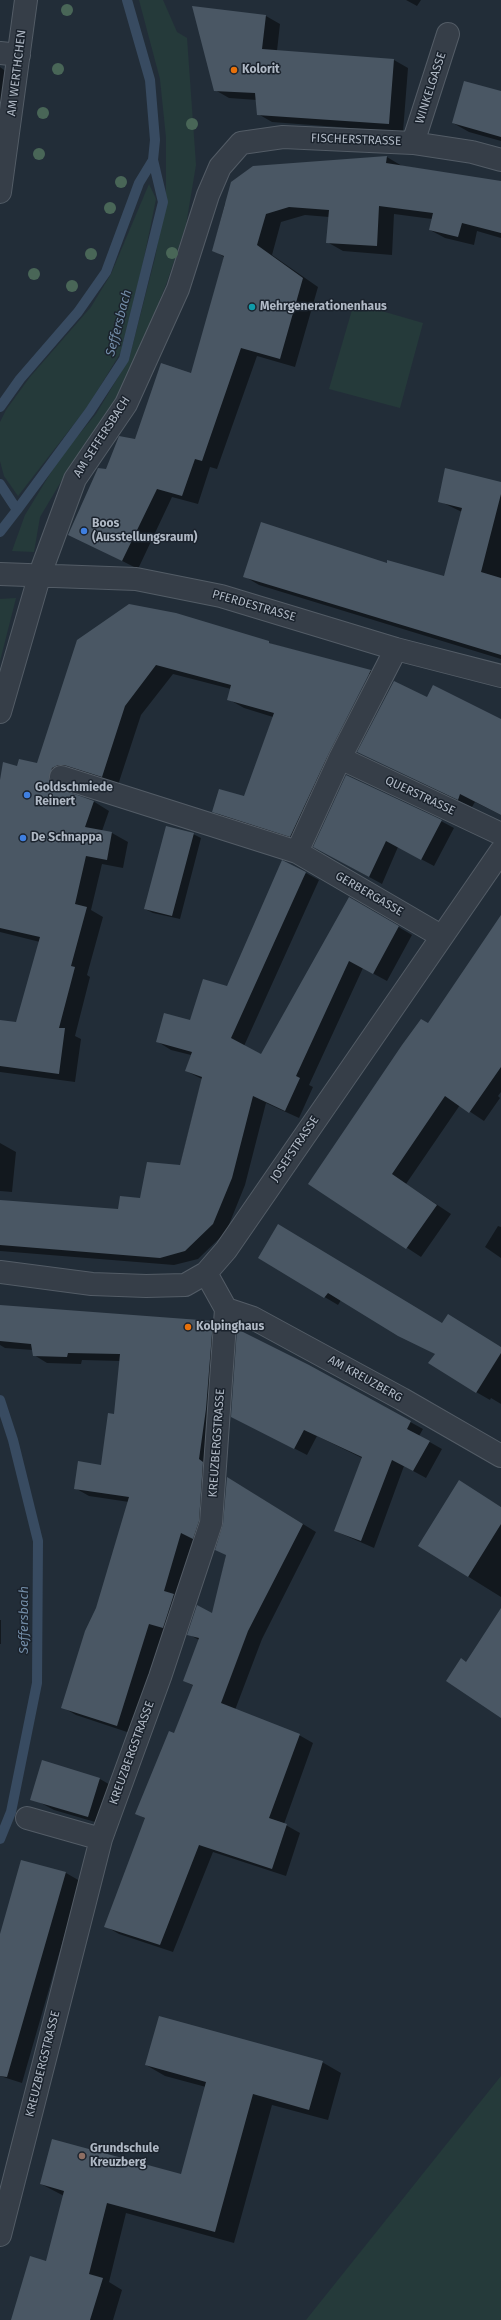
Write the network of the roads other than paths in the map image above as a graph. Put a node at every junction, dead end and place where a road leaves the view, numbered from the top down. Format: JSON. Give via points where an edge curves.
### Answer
{"nodes":[{"id":1,"x":26,"y":0,"type":"edge"},
{"id":2,"x":448,"y":34,"type":"dead end"},
{"id":3,"x":10,"y":54,"type":"edge"},
{"id":4,"x":413,"y":143,"type":"junction"},
{"id":5,"x":501,"y":160,"type":"edge"},
{"id":6,"x":220,"y":167,"type":"joint"},
{"id":7,"x":0,"y":192,"type":"edge"},
{"id":8,"x":7,"y":574,"type":"edge"},
{"id":9,"x":40,"y":574,"type":"junction"},
{"id":10,"x":396,"y":649,"type":"junction"},
{"id":11,"x":501,"y":676,"type":"edge"},
{"id":12,"x":0,"y":712,"type":"edge"},
{"id":13,"x":340,"y":758,"type":"junction"},
{"id":14,"x":61,"y":777,"type":"dead end"},
{"id":15,"x":501,"y":834,"type":"edge"},
{"id":16,"x":501,"y":850,"type":"edge"},
{"id":17,"x":296,"y":852,"type":"junction"},
{"id":18,"x":442,"y":936,"type":"junction"},
{"id":19,"x":0,"y":1272,"type":"edge"},
{"id":20,"x":206,"y":1272,"type":"junction"},
{"id":21,"x":226,"y":1309,"type":"junction"},
{"id":22,"x":501,"y":1456,"type":"edge"},
{"id":23,"x":27,"y":1818,"type":"dead end"},
{"id":24,"x":101,"y":1839,"type":"junction"},
{"id":25,"x":0,"y":2234,"type":"edge"}],
"edges":[{"from":1,"to":3,"type":"street","name":"AM WERTHCHEN"},
{"from":2,"to":4,"type":"street","name":"WINKELGASSE"},
{"from":3,"to":7,"type":"street","name":"AM WERTHCHEN"},
{"from":4,"to":5,"type":"street","name":"FISCHERSTRASSE","via":[[472,152]]},
{"from":4,"to":6,"type":"street","name":"FISCHERSTRASSE","via":[[283,137],[241,143]]},
{"from":6,"to":9,"type":"street","name":"AM SEFFERSBACH","via":[[208,195],[178,289],[126,404],[75,479]]},
{"from":8,"to":9,"type":"street","name":"PFERDESTRASSE"},
{"from":9,"to":10,"type":"street","name":"PFERDESTRASSE","via":[[136,579],[221,596]]},
{"from":9,"to":12,"type":"street","name":"AM SEFFERSBACH"},
{"from":10,"to":11,"type":"street","name":"PFERDESTRASSE"},
{"from":10,"to":13,"type":"street"},
{"from":13,"to":15,"type":"street","name":"QUERSTRASSE"},
{"from":13,"to":17,"type":"street"},
{"from":14,"to":17,"type":"street","name":"GERBERGASSE"},
{"from":16,"to":18,"type":"street","name":"JOSEFSTRASSE"},
{"from":17,"to":18,"type":"street","name":"GERBERGASSE"},
{"from":18,"to":20,"type":"street","name":"JOSEFSTRASSE","via":[[226,1250]]},
{"from":19,"to":20,"type":"street","name":"JOSEFSTRASSE","via":[[92,1284],[146,1286],[186,1285]]},
{"from":20,"to":21,"type":"street"},
{"from":21,"to":22,"type":"street","name":"AM KREUZBERG","via":[[253,1318],[402,1398]]},
{"from":21,"to":24,"type":"street","name":"KREUZBERGSTRASSE","via":[[211,1524],[160,1677]]},
{"from":23,"to":24,"type":"street"},
{"from":24,"to":25,"type":"street","name":"KREUZBERGSTRASSE"}]}
